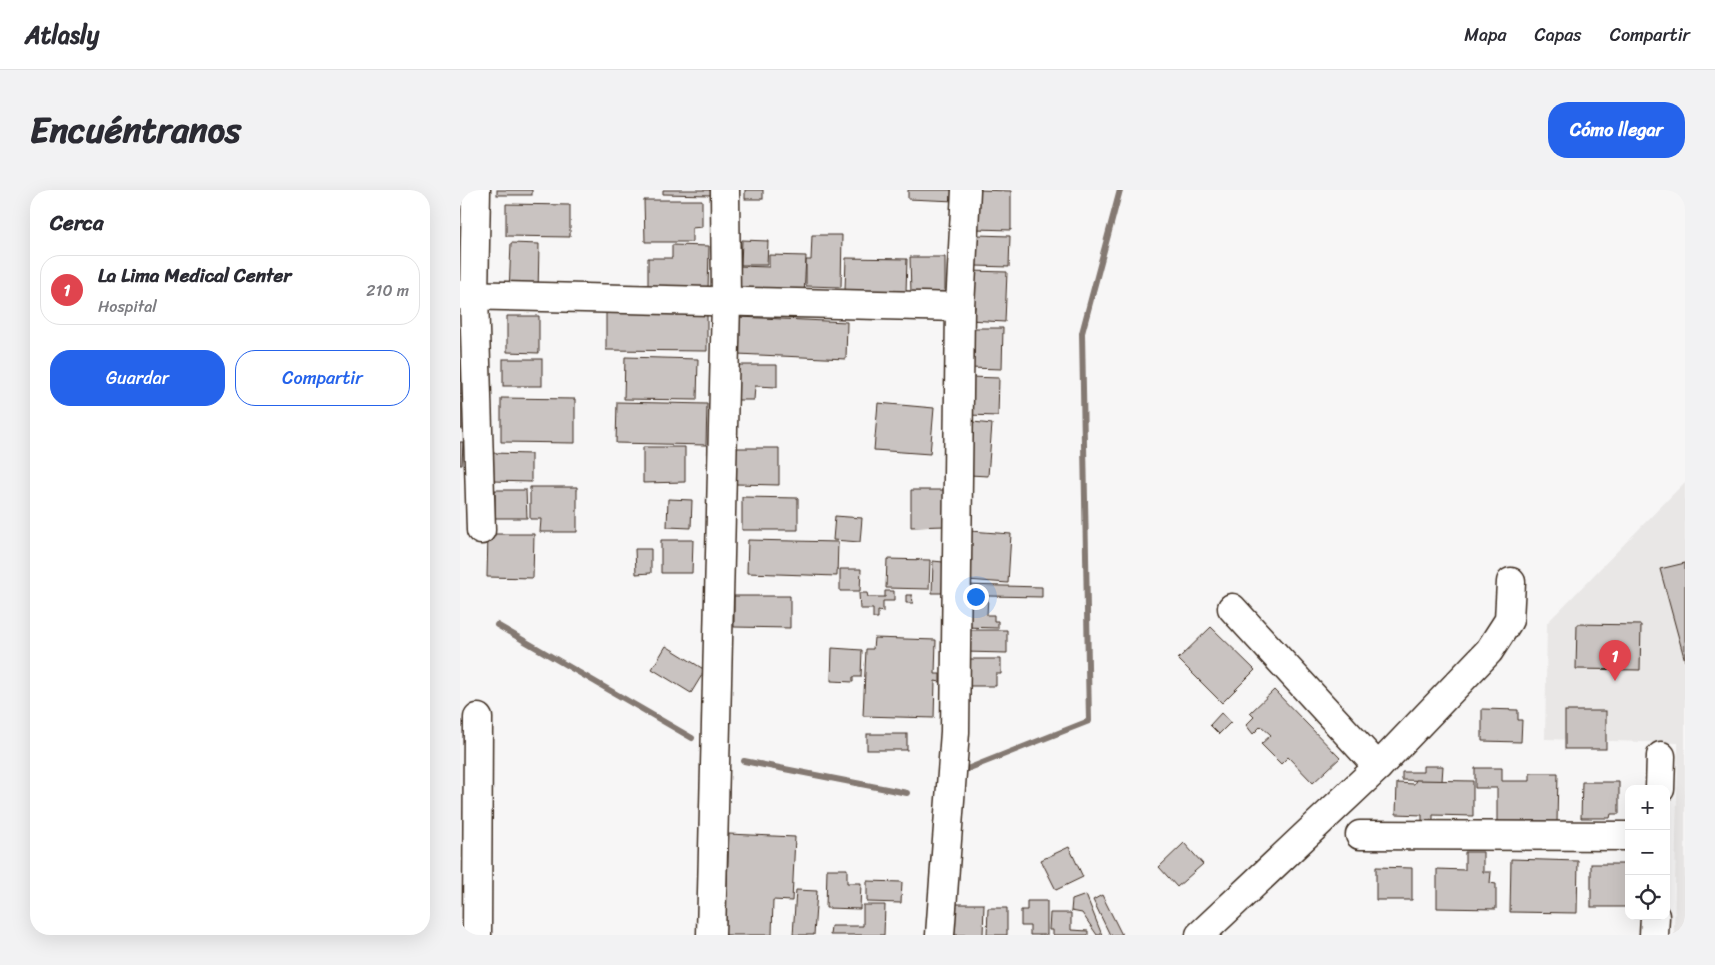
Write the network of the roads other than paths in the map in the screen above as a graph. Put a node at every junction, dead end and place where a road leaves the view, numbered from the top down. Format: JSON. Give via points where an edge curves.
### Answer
{"nodes":[{"id":1,"x":476,"y":190,"type":"edge"},
{"id":2,"x":726,"y":190,"type":"edge"},
{"id":3,"x":966,"y":190,"type":"edge"},
{"id":4,"x":467,"y":296,"type":"edge"},
{"id":5,"x":726,"y":302,"type":"junction"},
{"id":6,"x":960,"y":307,"type":"junction"},
{"id":7,"x":481,"y":530,"type":"dead end"},
{"id":8,"x":1511,"y":582,"type":"dead end"},
{"id":9,"x":1232,"y":608,"type":"dead end"},
{"id":10,"x":478,"y":718,"type":"dead end"},
{"id":11,"x":1661,"y":756,"type":"dead end"},
{"id":12,"x":1378,"y":767,"type":"junction"},
{"id":13,"x":1660,"y":785,"type":"edge"},
{"id":14,"x":1360,"y":835,"type":"dead end"},
{"id":15,"x":1625,"y":836,"type":"edge"},
{"id":16,"x":1655,"y":920,"type":"edge"},
{"id":17,"x":477,"y":935,"type":"edge"},
{"id":18,"x":712,"y":935,"type":"edge"},
{"id":19,"x":940,"y":935,"type":"edge"},
{"id":20,"x":1200,"y":935,"type":"edge"},
{"id":21,"x":1654,"y":935,"type":"edge"}],
"edges":[{"from":1,"to":4,"type":"street"},
{"from":2,"to":5,"type":"street"},
{"from":3,"to":6,"type":"street"},
{"from":4,"to":5,"type":"street"},
{"from":4,"to":7,"type":"street"},
{"from":5,"to":6,"type":"street"},
{"from":5,"to":18,"type":"street"},
{"from":6,"to":19,"type":"street","via":[[955,732]]},
{"from":8,"to":12,"type":"street","via":[[1509,620],[1489,651]]},
{"from":9,"to":12,"type":"street"},
{"from":10,"to":17,"type":"street"},
{"from":11,"to":13,"type":"street"},
{"from":12,"to":20,"type":"street"},
{"from":14,"to":15,"type":"street"},
{"from":16,"to":21,"type":"street"}]}
